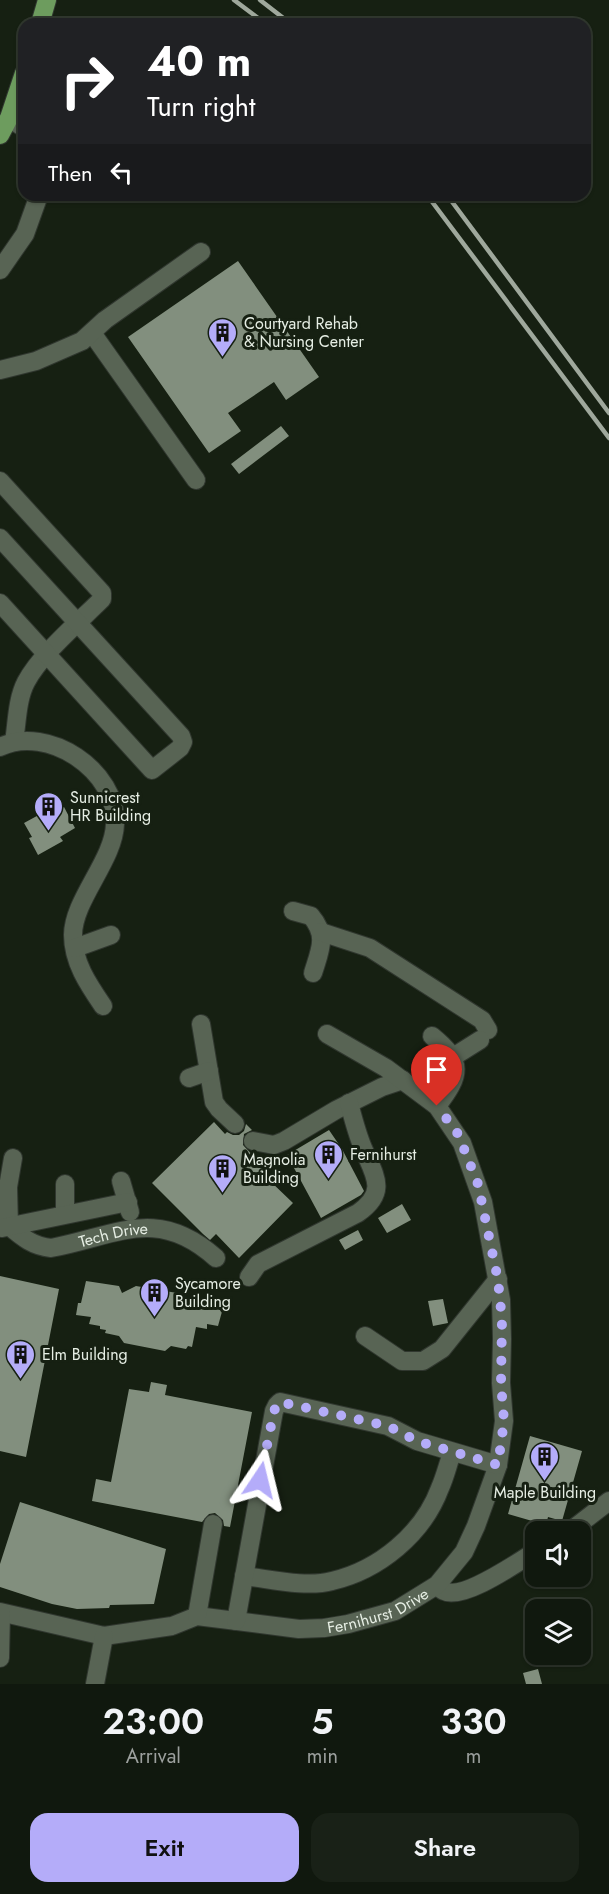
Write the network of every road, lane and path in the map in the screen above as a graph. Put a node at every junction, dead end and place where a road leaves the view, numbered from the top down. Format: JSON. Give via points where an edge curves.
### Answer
{"nodes":[{"id":1,"x":47,"y":0,"type":"edge"},
{"id":2,"x":42,"y":18,"type":"edge"},
{"id":3,"x":18,"y":91,"type":"edge"},
{"id":4,"x":9,"y":118,"type":"junction"},
{"id":5,"x":18,"y":124,"type":"edge"},
{"id":6,"x":0,"y":135,"type":"edge"},
{"id":7,"x":37,"y":201,"type":"edge"},
{"id":8,"x":201,"y":252,"type":"dead end"},
{"id":9,"x":0,"y":270,"type":"edge"},
{"id":10,"x":92,"y":333,"type":"junction"},
{"id":11,"x":0,"y":370,"type":"edge"},
{"id":12,"x":196,"y":480,"type":"dead end"},
{"id":13,"x":0,"y":481,"type":"edge"},
{"id":14,"x":0,"y":538,"type":"edge"},
{"id":15,"x":3,"y":613,"type":"edge"},
{"id":16,"x":78,"y":624,"type":"junction"},
{"id":17,"x":47,"y":654,"type":"junction"},
{"id":18,"x":7,"y":745,"type":"edge"},
{"id":19,"x":292,"y":911,"type":"dead end"},
{"id":20,"x":321,"y":932,"type":"junction"},
{"id":21,"x":111,"y":935,"type":"dead end"},
{"id":22,"x":75,"y":948,"type":"junction"},
{"id":23,"x":313,"y":973,"type":"dead end"},
{"id":24,"x":103,"y":1006,"type":"dead end"},
{"id":25,"x":201,"y":1024,"type":"dead end"},
{"id":26,"x":327,"y":1034,"type":"dead end"},
{"id":27,"x":432,"y":1036,"type":"dead end"},
{"id":28,"x":453,"y":1058,"type":"junction"},
{"id":29,"x":209,"y":1071,"type":"junction"},
{"id":30,"x":189,"y":1078,"type":"dead end"},
{"id":31,"x":403,"y":1080,"type":"junction"},
{"id":32,"x":349,"y":1103,"type":"junction"},
{"id":33,"x":437,"y":1106,"type":"junction"},
{"id":34,"x":235,"y":1124,"type":"dead end"},
{"id":35,"x":253,"y":1141,"type":"dead end"},
{"id":36,"x":13,"y":1158,"type":"dead end"},
{"id":37,"x":121,"y":1181,"type":"dead end"},
{"id":38,"x":65,"y":1184,"type":"dead end"},
{"id":39,"x":128,"y":1202,"type":"junction"},
{"id":40,"x":65,"y":1213,"type":"junction"},
{"id":41,"x":5,"y":1227,"type":"edge"},
{"id":42,"x":135,"y":1228,"type":"junction"},
{"id":43,"x":216,"y":1258,"type":"dead end"},
{"id":44,"x":497,"y":1271,"type":"junction"},
{"id":45,"x":249,"y":1276,"type":"dead end"},
{"id":46,"x":364,"y":1336,"type":"dead end"},
{"id":47,"x":452,"y":1453,"type":"junction"},
{"id":48,"x":498,"y":1465,"type":"junction"},
{"id":49,"x":609,"y":1502,"type":"edge"},
{"id":50,"x":584,"y":1521,"type":"edge"},
{"id":51,"x":213,"y":1524,"type":"dead end"},
{"id":52,"x":525,"y":1557,"type":"edge"},
{"id":53,"x":244,"y":1576,"type":"junction"},
{"id":54,"x":437,"y":1585,"type":"junction"},
{"id":55,"x":1,"y":1612,"type":"edge"},
{"id":56,"x":197,"y":1616,"type":"junction"},
{"id":57,"x":236,"y":1621,"type":"junction"},
{"id":58,"x":104,"y":1636,"type":"junction"},
{"id":59,"x":0,"y":1658,"type":"edge"},
{"id":60,"x":95,"y":1684,"type":"edge"}],
"edges":[{"from":1,"to":2,"type":"main road"},
{"from":3,"to":4,"type":"main road"},
{"from":4,"to":5,"type":"street"},
{"from":4,"to":6,"type":"main road"},
{"from":7,"to":9,"type":"street","via":[[25,234]]},
{"from":8,"to":10,"type":"street"},
{"from":10,"to":11,"type":"street","via":[[57,353]]},
{"from":10,"to":12,"type":"street"},
{"from":13,"to":16,"type":"street","via":[[102,593],[102,599]]},
{"from":14,"to":16,"type":"street"},
{"from":15,"to":17,"type":"street"},
{"from":16,"to":17,"type":"street"},
{"from":16,"to":17,"type":"street","via":[[181,736],[180,748],[152,770]]},
{"from":17,"to":18,"type":"street","via":[[26,682]]},
{"from":18,"to":22,"type":"street","via":[[32,742],[69,753],[101,778],[112,802],[115,826],[79,909],[73,934]]},
{"from":19,"to":20,"type":"street","via":[[311,916]]},
{"from":20,"to":23,"type":"street"},
{"from":20,"to":28,"type":"street","via":[[370,948],[482,1020],[484,1035]]},
{"from":21,"to":22,"type":"street"},
{"from":22,"to":24,"type":"street","via":[[82,972]]},
{"from":25,"to":29,"type":"street"},
{"from":26,"to":31,"type":"street","name":"Fernihurst Drive"},
{"from":27,"to":28,"type":"street"},
{"from":28,"to":33,"type":"street","via":[[454,1078]]},
{"from":29,"to":30,"type":"street"},
{"from":29,"to":34,"type":"street","via":[[214,1102]]},
{"from":31,"to":32,"type":"street"},
{"from":31,"to":33,"type":"street","name":"Fernihurst Drive"},
{"from":32,"to":35,"type":"street","via":[[284,1141],[266,1145]]},
{"from":32,"to":45,"type":"street","via":[[376,1178],[375,1196],[357,1213],[258,1264]]},
{"from":33,"to":44,"type":"street","name":"Fernihurst Drive","via":[[458,1134],[474,1174]]},
{"from":36,"to":41,"type":"street"},
{"from":37,"to":39,"type":"street"},
{"from":38,"to":40,"type":"street"},
{"from":39,"to":40,"type":"street","name":"Tech Drive"},
{"from":39,"to":42,"type":"street"},
{"from":40,"to":41,"type":"street","name":"Tech Drive"},
{"from":41,"to":42,"type":"street","name":"Tech Drive","via":[[29,1243],[51,1248]]},
{"from":42,"to":43,"type":"street","name":"Tech Drive","via":[[182,1234]]},
{"from":44,"to":46,"type":"street","via":[[442,1349],[423,1360],[402,1361]]},
{"from":44,"to":48,"type":"street","name":"Fernihurst Drive","via":[[504,1421]]},
{"from":47,"to":48,"type":"street"},
{"from":47,"to":53,"type":"street","via":[[428,1512],[388,1556],[330,1582],[298,1583]]},
{"from":47,"to":53,"type":"street","via":[[388,1426],[280,1402],[274,1411],[264,1457]]},
{"from":48,"to":54,"type":"street","name":"Fernihurst Drive","via":[[464,1552]]},
{"from":49,"to":50,"type":"street"},
{"from":51,"to":56,"type":"street"},
{"from":52,"to":54,"type":"street","via":[[467,1590],[444,1592]]},
{"from":53,"to":57,"type":"street"},
{"from":54,"to":57,"type":"street","name":"Fernihurst Drive","via":[[394,1611],[348,1624],[299,1629]]},
{"from":55,"to":58,"type":"street","name":"Fernihurst Drive"},
{"from":55,"to":59,"type":"street"},
{"from":56,"to":57,"type":"street","name":"Fernihurst Drive"},
{"from":56,"to":58,"type":"street","name":"Fernihurst Drive","via":[[172,1626]]},
{"from":58,"to":60,"type":"street"}]}
